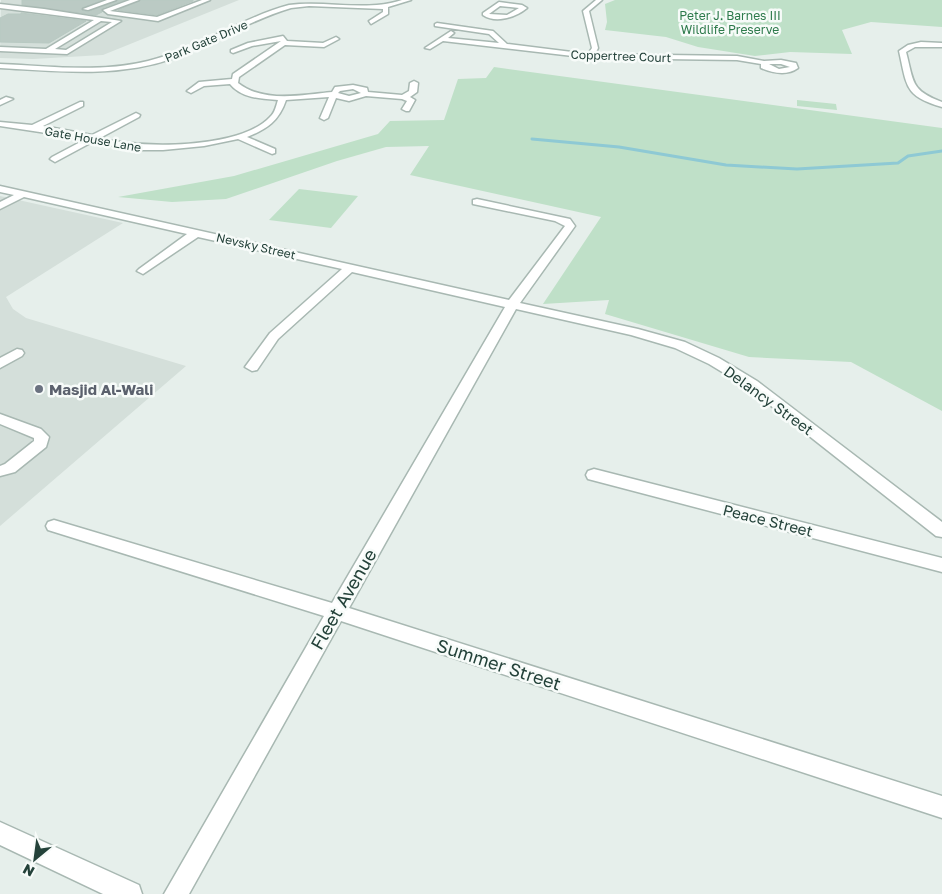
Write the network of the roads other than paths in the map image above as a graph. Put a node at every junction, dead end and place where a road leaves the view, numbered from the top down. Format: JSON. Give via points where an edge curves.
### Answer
{"nodes":[{"id":1,"x":113,"y":0,"type":"edge"},
{"id":2,"x":136,"y":0,"type":"edge"},
{"id":3,"x":208,"y":0,"type":"edge"},
{"id":4,"x":408,"y":0,"type":"edge"},
{"id":5,"x":599,"y":0,"type":"edge"},
{"id":6,"x":36,"y":2,"type":"dead end"},
{"id":7,"x":318,"y":2,"type":"edge"},
{"id":8,"x":502,"y":2,"type":"edge"},
{"id":9,"x":0,"y":6,"type":"edge"},
{"id":10,"x":383,"y":7,"type":"junction"},
{"id":11,"x":86,"y":9,"type":"junction"},
{"id":12,"x":102,"y":12,"type":"junction"},
{"id":13,"x":322,"y":12,"type":"dead end"},
{"id":14,"x":100,"y":19,"type":"junction"},
{"id":15,"x":372,"y":22,"type":"dead end"},
{"id":16,"x":436,"y":25,"type":"dead end"},
{"id":17,"x":237,"y":28,"type":"junction"},
{"id":18,"x":459,"y":28,"type":"junction"},
{"id":19,"x":251,"y":30,"type":"dead end"},
{"id":20,"x":270,"y":33,"type":"dead end"},
{"id":21,"x":336,"y":39,"type":"dead end"},
{"id":22,"x":443,"y":39,"type":"junction"},
{"id":23,"x":283,"y":41,"type":"junction"},
{"id":24,"x":320,"y":45,"type":"junction"},
{"id":25,"x":942,"y":45,"type":"edge"},
{"id":26,"x":506,"y":47,"type":"junction"},
{"id":27,"x":428,"y":48,"type":"dead end"},
{"id":28,"x":0,"y":49,"type":"edge"},
{"id":29,"x":47,"y":51,"type":"junction"},
{"id":30,"x":233,"y":51,"type":"dead end"},
{"id":31,"x":329,"y":52,"type":"dead end"},
{"id":32,"x":590,"y":56,"type":"junction"},
{"id":33,"x":765,"y":63,"type":"dead end"},
{"id":34,"x":0,"y":66,"type":"edge"},
{"id":35,"x":234,"y":81,"type":"junction"},
{"id":36,"x":414,"y":83,"type":"dead end"},
{"id":37,"x":191,"y":91,"type":"dead end"},
{"id":38,"x":334,"y":94,"type":"junction"},
{"id":39,"x":403,"y":97,"type":"junction"},
{"id":40,"x":283,"y":98,"type":"junction"},
{"id":41,"x":9,"y":99,"type":"dead end"},
{"id":42,"x":0,"y":103,"type":"edge"},
{"id":43,"x":80,"y":104,"type":"dead end"},
{"id":44,"x":942,"y":105,"type":"edge"},
{"id":45,"x":406,"y":108,"type":"dead end"},
{"id":46,"x":136,"y":115,"type":"dead end"},
{"id":47,"x":324,"y":118,"type":"dead end"},
{"id":48,"x":0,"y":124,"type":"edge"},
{"id":49,"x":18,"y":126,"type":"junction"},
{"id":50,"x":33,"y":128,"type":"junction"},
{"id":51,"x":6,"y":132,"type":"dead end"},
{"id":52,"x":239,"y":136,"type":"junction"},
{"id":53,"x":95,"y":139,"type":"junction"},
{"id":54,"x":272,"y":151,"type":"dead end"},
{"id":55,"x":55,"y":158,"type":"dead end"},
{"id":56,"x":0,"y":189,"type":"edge"},
{"id":57,"x":23,"y":194,"type":"junction"},
{"id":58,"x":477,"y":202,"type":"dead end"},
{"id":59,"x":0,"y":206,"type":"edge"},
{"id":60,"x":196,"y":232,"type":"junction"},
{"id":61,"x":350,"y":268,"type":"junction"},
{"id":62,"x":143,"y":270,"type":"dead end"},
{"id":63,"x":512,"y":305,"type":"junction"},
{"id":64,"x":17,"y":353,"type":"dead end"},
{"id":65,"x":0,"y":364,"type":"edge"},
{"id":66,"x":252,"y":367,"type":"dead end"},
{"id":67,"x":0,"y":419,"type":"edge"},
{"id":68,"x":0,"y":471,"type":"edge"},
{"id":69,"x":594,"y":475,"type":"dead end"},
{"id":70,"x":54,"y":526,"type":"dead end"},
{"id":71,"x":942,"y":531,"type":"edge"},
{"id":72,"x":942,"y":565,"type":"edge"},
{"id":73,"x":336,"y":612,"type":"junction"},
{"id":74,"x":942,"y":807,"type":"edge"},
{"id":75,"x":0,"y":833,"type":"edge"},
{"id":76,"x":130,"y":894,"type":"edge"},
{"id":77,"x":176,"y":894,"type":"edge"}],
"edges":[{"from":1,"to":11,"type":"street"},
{"from":2,"to":12,"type":"street"},
{"from":3,"to":12,"type":"street","via":[[158,19]]},
{"from":4,"to":10,"type":"street","name":"Park Gate Drive"},
{"from":5,"to":32,"type":"street","via":[[586,11],[594,48]]},
{"from":6,"to":11,"type":"street"},
{"from":7,"to":10,"type":"street","name":"Park Gate Drive"},
{"from":7,"to":13,"type":"street"},
{"from":7,"to":17,"type":"street","name":"Park Gate Drive","via":[[286,7]]},
{"from":8,"to":8,"type":"street","via":[[485,14],[508,17],[524,8]]},
{"from":9,"to":14,"type":"street","via":[[32,7]]},
{"from":10,"to":15,"type":"street","via":[[386,13]]},
{"from":11,"to":12,"type":"street"},
{"from":14,"to":29,"type":"street"},
{"from":14,"to":29,"type":"street","via":[[118,21],[67,52]]},
{"from":16,"to":18,"type":"street"},
{"from":17,"to":19,"type":"street"},
{"from":17,"to":34,"type":"street","name":"Park Gate Drive","via":[[146,64],[89,70]]},
{"from":18,"to":22,"type":"street"},
{"from":18,"to":26,"type":"street","via":[[491,32]]},
{"from":20,"to":23,"type":"street"},
{"from":21,"to":24,"type":"street"},
{"from":22,"to":26,"type":"street","name":"Coppertree Court"},
{"from":22,"to":27,"type":"street"},
{"from":23,"to":24,"type":"street"},
{"from":23,"to":30,"type":"street","via":[[250,44]]},
{"from":23,"to":35,"type":"street","via":[[241,71]]},
{"from":24,"to":31,"type":"street"},
{"from":25,"to":44,"type":"street","via":[[918,45],[902,52],[912,89],[922,98]]},
{"from":26,"to":32,"type":"street","name":"Coppertree Court"},
{"from":28,"to":29,"type":"street"},
{"from":32,"to":33,"type":"street","name":"Coppertree Court","via":[[737,58]]},
{"from":35,"to":37,"type":"street","via":[[202,84]]},
{"from":35,"to":40,"type":"street","via":[[244,92]]},
{"from":36,"to":39,"type":"street","via":[[413,92]]},
{"from":38,"to":39,"type":"street","via":[[338,89],[353,87],[364,90],[365,94]]},
{"from":38,"to":40,"type":"street"},
{"from":38,"to":47,"type":"street"},
{"from":39,"to":45,"type":"street","via":[[411,100]]},
{"from":40,"to":52,"type":"street","name":"Gate House Lane","via":[[279,112],[271,121]]},
{"from":41,"to":42,"type":"street"},
{"from":43,"to":50,"type":"street"},
{"from":46,"to":53,"type":"street"},
{"from":48,"to":49,"type":"street","name":"Gate House Lane"},
{"from":49,"to":50,"type":"street","name":"Gate House Lane"},
{"from":49,"to":51,"type":"street"},
{"from":50,"to":53,"type":"street","name":"Gate House Lane"},
{"from":52,"to":53,"type":"street","name":"Gate House Lane","via":[[156,148],[124,146]]},
{"from":52,"to":54,"type":"street"},
{"from":53,"to":55,"type":"street"},
{"from":56,"to":57,"type":"street","name":"Nevsky Street"},
{"from":57,"to":59,"type":"street"},
{"from":57,"to":60,"type":"street","name":"Nevsky Street"},
{"from":58,"to":63,"type":"street","name":"Fleet Avenue","via":[[552,217],[570,226]]},
{"from":60,"to":61,"type":"street","name":"Nevsky Street"},
{"from":60,"to":62,"type":"street"},
{"from":61,"to":63,"type":"street","name":"Nevsky Street"},
{"from":61,"to":66,"type":"street","via":[[274,336]]},
{"from":63,"to":71,"type":"street","name":"Delancy Street","via":[[680,345],[714,361],[752,384]]},
{"from":63,"to":73,"type":"street","name":"Fleet Avenue"},
{"from":64,"to":65,"type":"street"},
{"from":67,"to":68,"type":"street","via":[[42,437],[41,443],[10,468]]},
{"from":69,"to":72,"type":"street","name":"Peace Street"},
{"from":70,"to":73,"type":"street","name":"Summer Street"},
{"from":73,"to":74,"type":"street","name":"Summer Street"},
{"from":73,"to":77,"type":"street","name":"Fleet Avenue"},
{"from":75,"to":76,"type":"street"}]}
